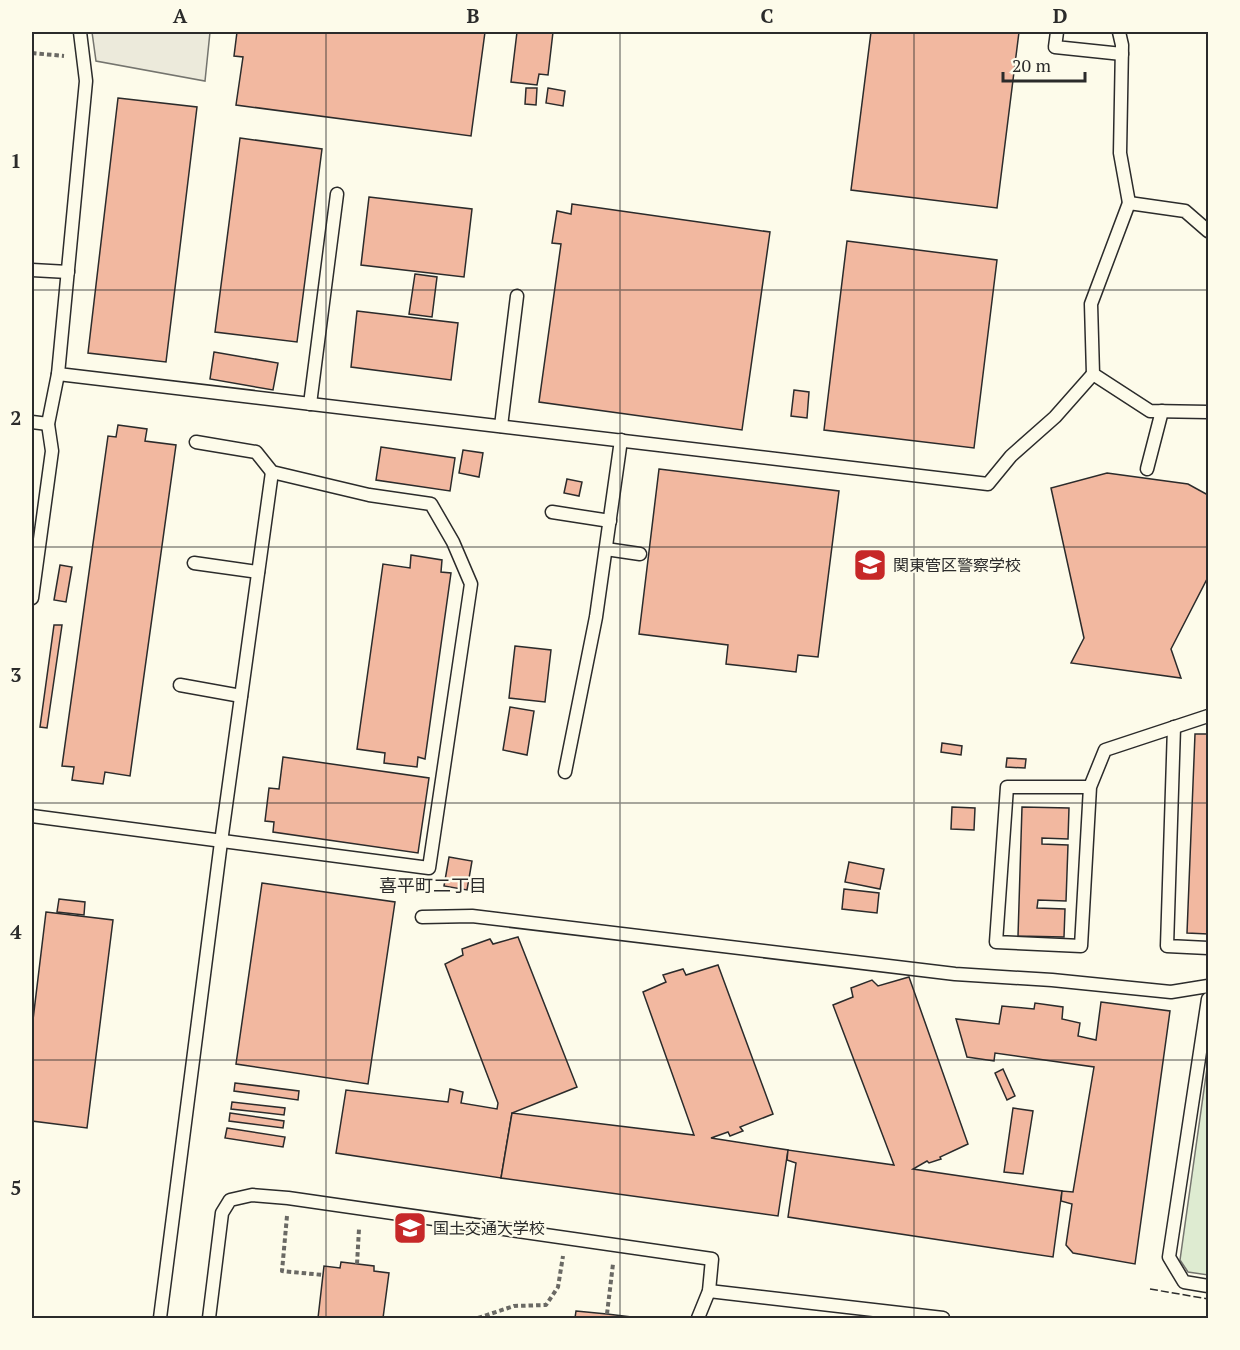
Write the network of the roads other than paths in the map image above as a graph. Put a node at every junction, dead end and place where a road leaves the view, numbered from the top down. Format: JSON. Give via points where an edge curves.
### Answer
{"nodes":[{"id":1,"x":80,"y":32,"type":"edge"},
{"id":2,"x":1057,"y":32,"type":"edge"},
{"id":3,"x":1119,"y":32,"type":"edge"},
{"id":4,"x":1122,"y":54,"type":"junction"},
{"id":5,"x":337,"y":194,"type":"dead end"},
{"id":6,"x":1129,"y":203,"type":"junction"},
{"id":7,"x":1209,"y":231,"type":"edge"},
{"id":8,"x":32,"y":270,"type":"edge"},
{"id":9,"x":68,"y":272,"type":"junction"},
{"id":10,"x":517,"y":296,"type":"dead end"},
{"id":11,"x":58,"y":374,"type":"junction"},
{"id":12,"x":1092,"y":374,"type":"junction"},
{"id":13,"x":310,"y":404,"type":"junction"},
{"id":14,"x":1162,"y":411,"type":"junction"},
{"id":15,"x":1209,"y":412,"type":"edge"},
{"id":16,"x":32,"y":422,"type":"edge"},
{"id":17,"x":48,"y":424,"type":"junction"},
{"id":18,"x":501,"y":426,"type":"junction"},
{"id":19,"x":621,"y":441,"type":"junction"},
{"id":20,"x":196,"y":442,"type":"dead end"},
{"id":21,"x":1147,"y":469,"type":"dead end"},
{"id":22,"x":272,"y":472,"type":"junction"},
{"id":23,"x":552,"y":512,"type":"dead end"},
{"id":24,"x":610,"y":520,"type":"junction"},
{"id":25,"x":606,"y":549,"type":"junction"},
{"id":26,"x":640,"y":554,"type":"dead end"},
{"id":27,"x":194,"y":563,"type":"dead end"},
{"id":28,"x":258,"y":572,"type":"junction"},
{"id":29,"x":32,"y":598,"type":"edge"},
{"id":30,"x":180,"y":685,"type":"dead end"},
{"id":31,"x":241,"y":696,"type":"junction"},
{"id":32,"x":1209,"y":716,"type":"edge"},
{"id":33,"x":1174,"y":728,"type":"junction"},
{"id":34,"x":565,"y":772,"type":"dead end"},
{"id":35,"x":1090,"y":787,"type":"junction"},
{"id":36,"x":32,"y":816,"type":"edge"},
{"id":37,"x":221,"y":842,"type":"junction"},
{"id":38,"x":422,"y":917,"type":"dead end"},
{"id":39,"x":1209,"y":948,"type":"edge"},
{"id":40,"x":1209,"y":986,"type":"edge"},
{"id":41,"x":1209,"y":999,"type":"edge"},
{"id":42,"x":1209,"y":1286,"type":"edge"},
{"id":43,"x":709,"y":1291,"type":"junction"},
{"id":44,"x":160,"y":1318,"type":"edge"},
{"id":45,"x":209,"y":1318,"type":"edge"},
{"id":46,"x":698,"y":1318,"type":"edge"},
{"id":47,"x":944,"y":1318,"type":"edge"}],
"edges":[{"from":1,"to":9,"type":"lane","via":[[86,81]]},
{"from":2,"to":4,"type":"lane","via":[[1055,47]]},
{"from":3,"to":4,"type":"lane"},
{"from":4,"to":6,"type":"lane","via":[[1120,153]]},
{"from":5,"to":13,"type":"lane"},
{"from":6,"to":7,"type":"lane","via":[[1185,211]]},
{"from":6,"to":12,"type":"lane","via":[[1091,304]]},
{"from":8,"to":9,"type":"lane"},
{"from":9,"to":11,"type":"lane"},
{"from":10,"to":18,"type":"lane"},
{"from":11,"to":13,"type":"lane"},
{"from":11,"to":17,"type":"lane"},
{"from":12,"to":14,"type":"lane","via":[[1150,411]]},
{"from":12,"to":19,"type":"lane","via":[[988,484]]},
{"from":13,"to":18,"type":"lane"},
{"from":14,"to":15,"type":"lane"},
{"from":14,"to":21,"type":"lane"},
{"from":16,"to":17,"type":"lane"},
{"from":17,"to":29,"type":"lane","via":[[52,452]]},
{"from":18,"to":19,"type":"lane"},
{"from":19,"to":24,"type":"lane"},
{"from":20,"to":22,"type":"lane","via":[[256,452]]},
{"from":22,"to":28,"type":"lane"},
{"from":22,"to":37,"type":"lane","via":[[369,495],[431,504],[471,584],[429,868]]},
{"from":23,"to":24,"type":"lane"},
{"from":24,"to":25,"type":"lane"},
{"from":25,"to":26,"type":"lane"},
{"from":25,"to":34,"type":"lane"},
{"from":27,"to":28,"type":"lane"},
{"from":28,"to":31,"type":"lane"},
{"from":30,"to":31,"type":"lane"},
{"from":31,"to":37,"type":"lane"},
{"from":32,"to":33,"type":"lane"},
{"from":33,"to":35,"type":"lane","via":[[1105,750]]},
{"from":33,"to":39,"type":"lane","via":[[1167,946]]},
{"from":35,"to":35,"type":"lane","via":[[1081,946],[996,942],[1007,787]]},
{"from":36,"to":37,"type":"lane"},
{"from":37,"to":44,"type":"lane"},
{"from":38,"to":40,"type":"lane","via":[[472,915],[955,974],[1171,992]]},
{"from":41,"to":42,"type":"lane","via":[[1168,1257],[1184,1282]]},
{"from":43,"to":45,"type":"lane","via":[[712,1259],[252,1195],[230,1200],[222,1213]]},
{"from":43,"to":46,"type":"lane"},
{"from":43,"to":47,"type":"lane"}]}
